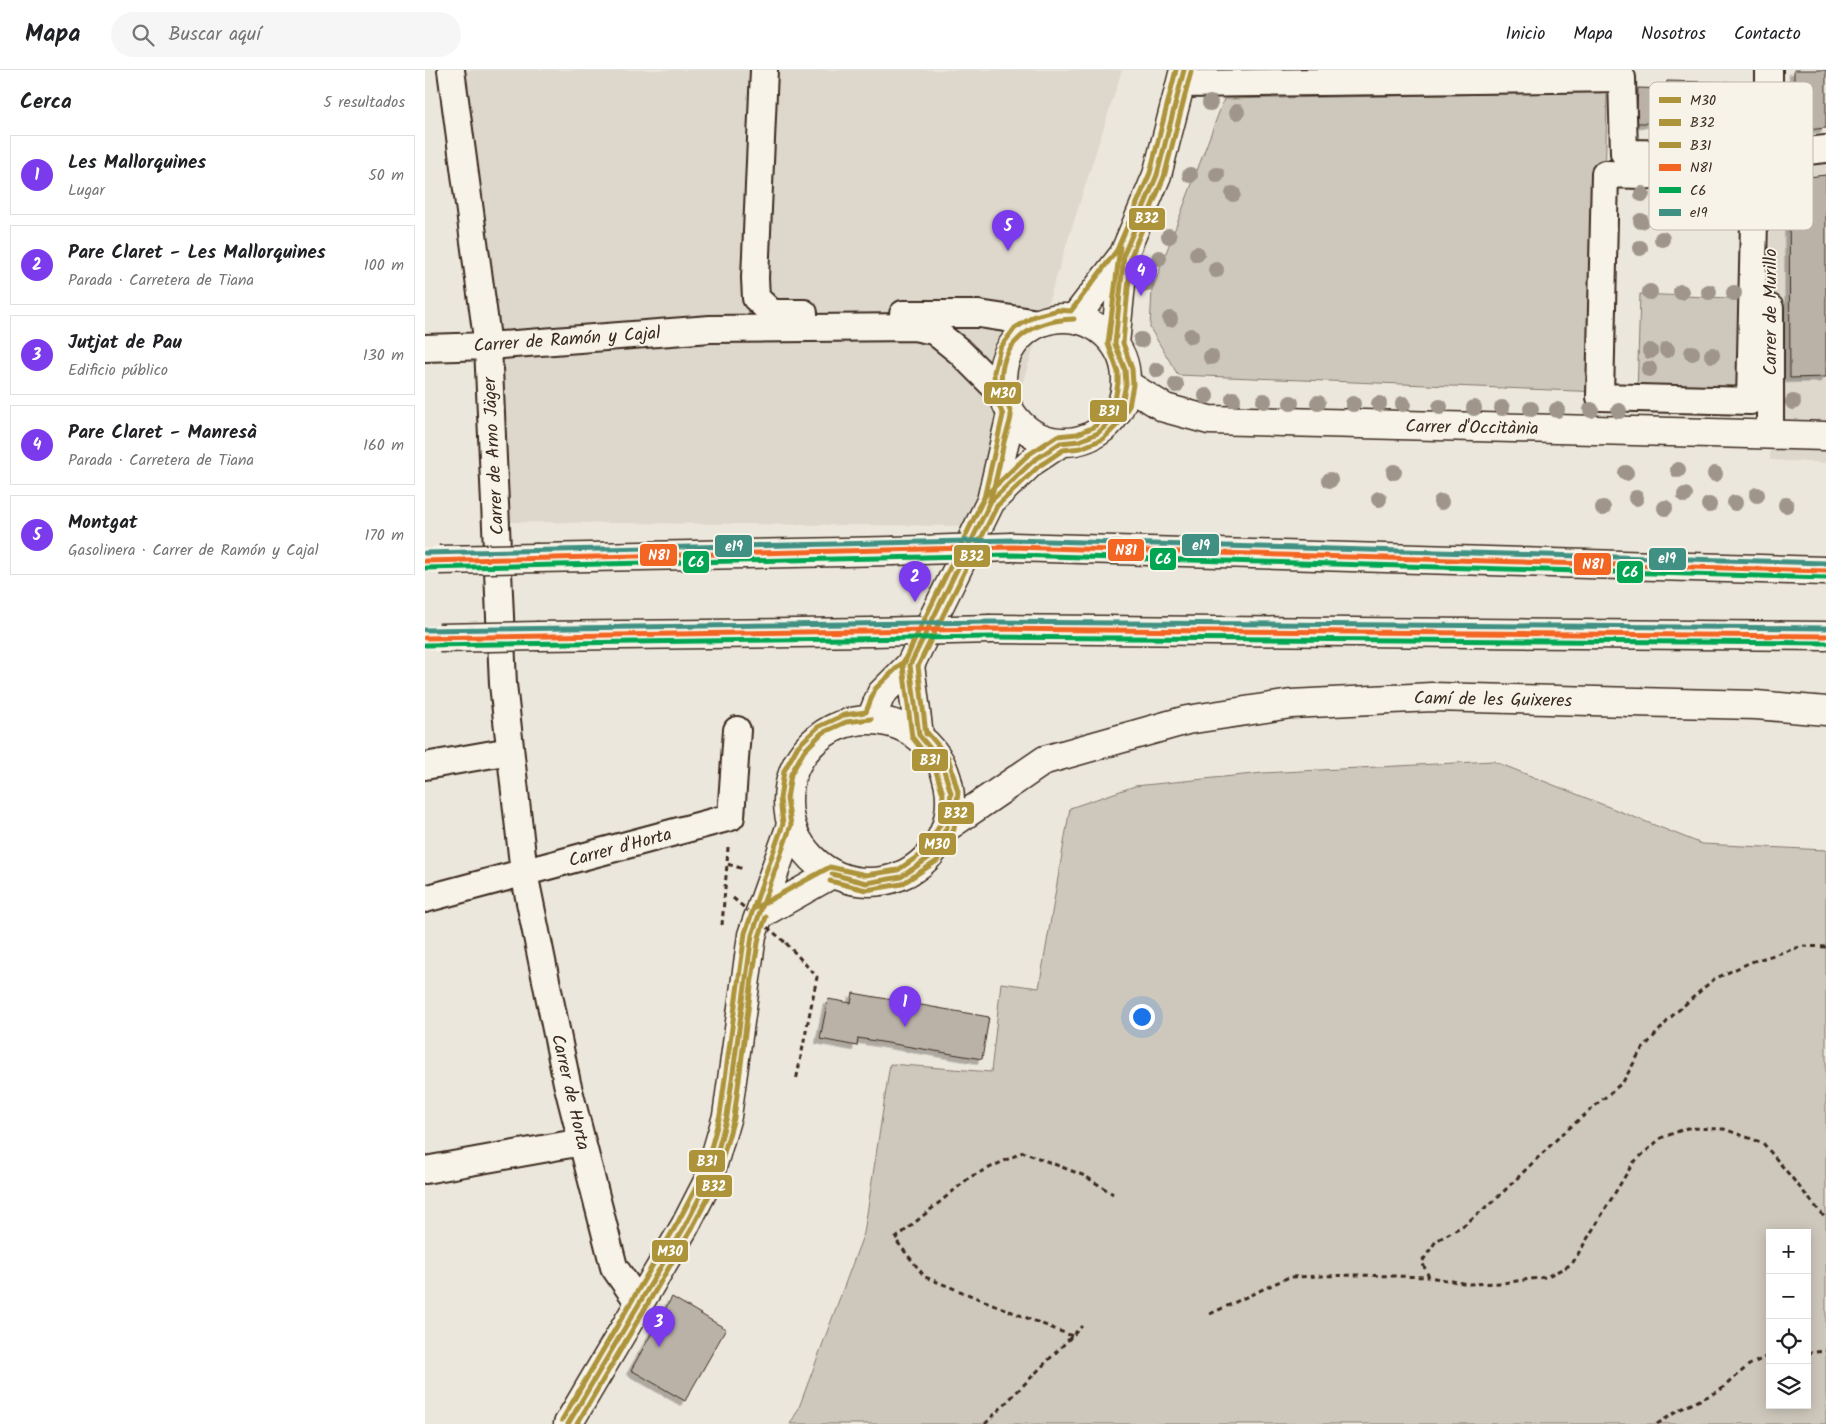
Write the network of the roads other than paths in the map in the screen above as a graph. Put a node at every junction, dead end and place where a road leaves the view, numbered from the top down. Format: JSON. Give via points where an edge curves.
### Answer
{"nodes":[{"id":1,"x":451,"y":70,"type":"edge"},
{"id":2,"x":764,"y":70,"type":"edge"},
{"id":3,"x":1363,"y":75,"type":"edge"},
{"id":4,"x":1511,"y":75,"type":"edge"},
{"id":5,"x":1183,"y":77,"type":"edge"},
{"id":6,"x":1826,"y":149,"type":"edge"},
{"id":7,"x":1813,"y":150,"type":"edge"},
{"id":8,"x":1649,"y":153,"type":"edge"},
{"id":9,"x":1649,"y":175,"type":"edge"},
{"id":10,"x":1754,"y":230,"type":"edge"},
{"id":11,"x":1769,"y":230,"type":"edge"},
{"id":12,"x":1125,"y":254,"type":"junction"},
{"id":13,"x":756,"y":298,"type":"junction"},
{"id":14,"x":979,"y":314,"type":"junction"},
{"id":15,"x":1073,"y":319,"type":"junction"},
{"id":16,"x":1038,"y":323,"type":"junction"},
{"id":17,"x":710,"y":329,"type":"junction"},
{"id":18,"x":1115,"y":344,"type":"junction"},
{"id":19,"x":488,"y":346,"type":"junction"},
{"id":20,"x":425,"y":348,"type":"edge"},
{"id":21,"x":959,"y":351,"type":"junction"},
{"id":22,"x":1126,"y":384,"type":"junction"},
{"id":23,"x":1750,"y":402,"type":"joint"},
{"id":24,"x":1007,"y":404,"type":"junction"},
{"id":25,"x":1770,"y":434,"type":"junction"},
{"id":26,"x":1826,"y":436,"type":"edge"},
{"id":27,"x":1060,"y":443,"type":"junction"},
{"id":28,"x":991,"y":501,"type":"junction"},
{"id":29,"x":432,"y":560,"type":"edge"},
{"id":30,"x":1826,"y":571,"type":"edge"},
{"id":31,"x":1826,"y":636,"type":"edge"},
{"id":32,"x":432,"y":638,"type":"edge"},
{"id":33,"x":910,"y":665,"type":"junction"},
{"id":34,"x":1826,"y":711,"type":"edge"},
{"id":35,"x":871,"y":719,"type":"junction"},
{"id":36,"x":737,"y":730,"type":"dead end"},
{"id":37,"x":919,"y":735,"type":"junction"},
{"id":38,"x":510,"y":751,"type":"junction"},
{"id":39,"x":425,"y":766,"type":"edge"},
{"id":40,"x":791,"y":824,"type":"junction"},
{"id":41,"x":947,"y":827,"type":"junction"},
{"id":42,"x":524,"y":873,"type":"junction"},
{"id":43,"x":832,"y":874,"type":"junction"},
{"id":44,"x":425,"y":899,"type":"edge"},
{"id":45,"x":759,"y":915,"type":"junction"},
{"id":46,"x":582,"y":1142,"type":"junction"},
{"id":47,"x":425,"y":1170,"type":"edge"},
{"id":48,"x":639,"y":1303,"type":"junction"},
{"id":49,"x":568,"y":1424,"type":"edge"}],
"edges":[{"from":1,"to":19,"type":"street","name":"Carrer de Arno Jäger"},
{"from":2,"to":13,"type":"street"},
{"from":3,"to":4,"type":"street"},
{"from":3,"to":5,"type":"street"},
{"from":4,"to":8,"type":"street","via":[[1623,78],[1624,153]]},
{"from":5,"to":12,"type":"main road","via":[[1157,175]]},
{"from":6,"to":7,"type":"street"},
{"from":9,"to":23,"type":"street","via":[[1605,174],[1599,398]]},
{"from":10,"to":23,"type":"street"},
{"from":11,"to":25,"type":"street","name":"Carrer de Murillo"},
{"from":12,"to":15,"type":"main road"},
{"from":12,"to":18,"type":"main road"},
{"from":13,"to":14,"type":"street","via":[[772,313]]},
{"from":13,"to":17,"type":"street","name":"Carrer de Ramón y Cajal","via":[[738,320]]},
{"from":14,"to":16,"type":"street"},
{"from":14,"to":21,"type":"street"},
{"from":15,"to":16,"type":"main road","via":[[1059,317]]},
{"from":15,"to":18,"type":"main road","via":[[1094,326]]},
{"from":16,"to":24,"type":"main road","via":[[1020,334],[1007,352],[1001,372]]},
{"from":17,"to":19,"type":"street","name":"Carrer de Ramón y Cajal"},
{"from":17,"to":21,"type":"street","name":"Carrer de Ramón y Cajal","via":[[914,326],[934,331]]},
{"from":18,"to":22,"type":"main road","via":[[1125,370]]},
{"from":19,"to":20,"type":"street","name":"Carrer de Ramón y Cajal"},
{"from":19,"to":38,"type":"street","name":"Carrer de Arno Jäger","via":[[503,684]]},
{"from":21,"to":24,"type":"street","name":"Carrer de Ramón y Cajal"},
{"from":22,"to":25,"type":"main road","name":"Carrer d'Occitània","via":[[1165,408],[1209,420]]},
{"from":22,"to":27,"type":"main road","via":[[1122,403],[1112,420],[1098,433],[1079,441]]},
{"from":24,"to":27,"type":"main road","via":[[1024,429]]},
{"from":24,"to":28,"type":"main road"},
{"from":25,"to":26,"type":"main road","name":"Carrer d'Occitània"},
{"from":27,"to":28,"type":"main road","via":[[1033,461]]},
{"from":28,"to":33,"type":"main road"},
{"from":29,"to":30,"type":"main road","bridge":true,"via":[[1012,547]]},
{"from":31,"to":32,"type":"main road","bridge":true,"via":[[991,629]]},
{"from":33,"to":35,"type":"main road","via":[[881,694]]},
{"from":33,"to":37,"type":"main road"},
{"from":34,"to":41,"type":"main road","name":"Camí de les Guixeres","via":[[1756,705],[1432,697],[1291,704],[1187,720],[1045,760]]},
{"from":35,"to":37,"type":"main road","via":[[896,724]]},
{"from":35,"to":40,"type":"main road","via":[[846,722],[823,734],[804,751],[791,774],[787,799]]},
{"from":36,"to":42,"type":"street","name":"Carrer d'Horta","via":[[731,817]]},
{"from":37,"to":41,"type":"main road","via":[[944,769],[951,793]]},
{"from":38,"to":39,"type":"street"},
{"from":38,"to":42,"type":"street","name":"Carrer de Arno Jäger"},
{"from":40,"to":43,"type":"main road","via":[[806,854]]},
{"from":40,"to":45,"type":"main road"},
{"from":41,"to":43,"type":"main road","via":[[930,857],[901,877],[866,883]]},
{"from":42,"to":44,"type":"street","name":"Carrer d'Horta"},
{"from":42,"to":46,"type":"street","name":"Carrer de Horta"},
{"from":43,"to":45,"type":"main road"},
{"from":45,"to":48,"type":"main road","via":[[752,935],[727,1116],[715,1161],[685,1226]]},
{"from":46,"to":47,"type":"street"},
{"from":46,"to":48,"type":"street","name":"Carrer de Horta","via":[[614,1267]]},
{"from":48,"to":49,"type":"main road"}]}
